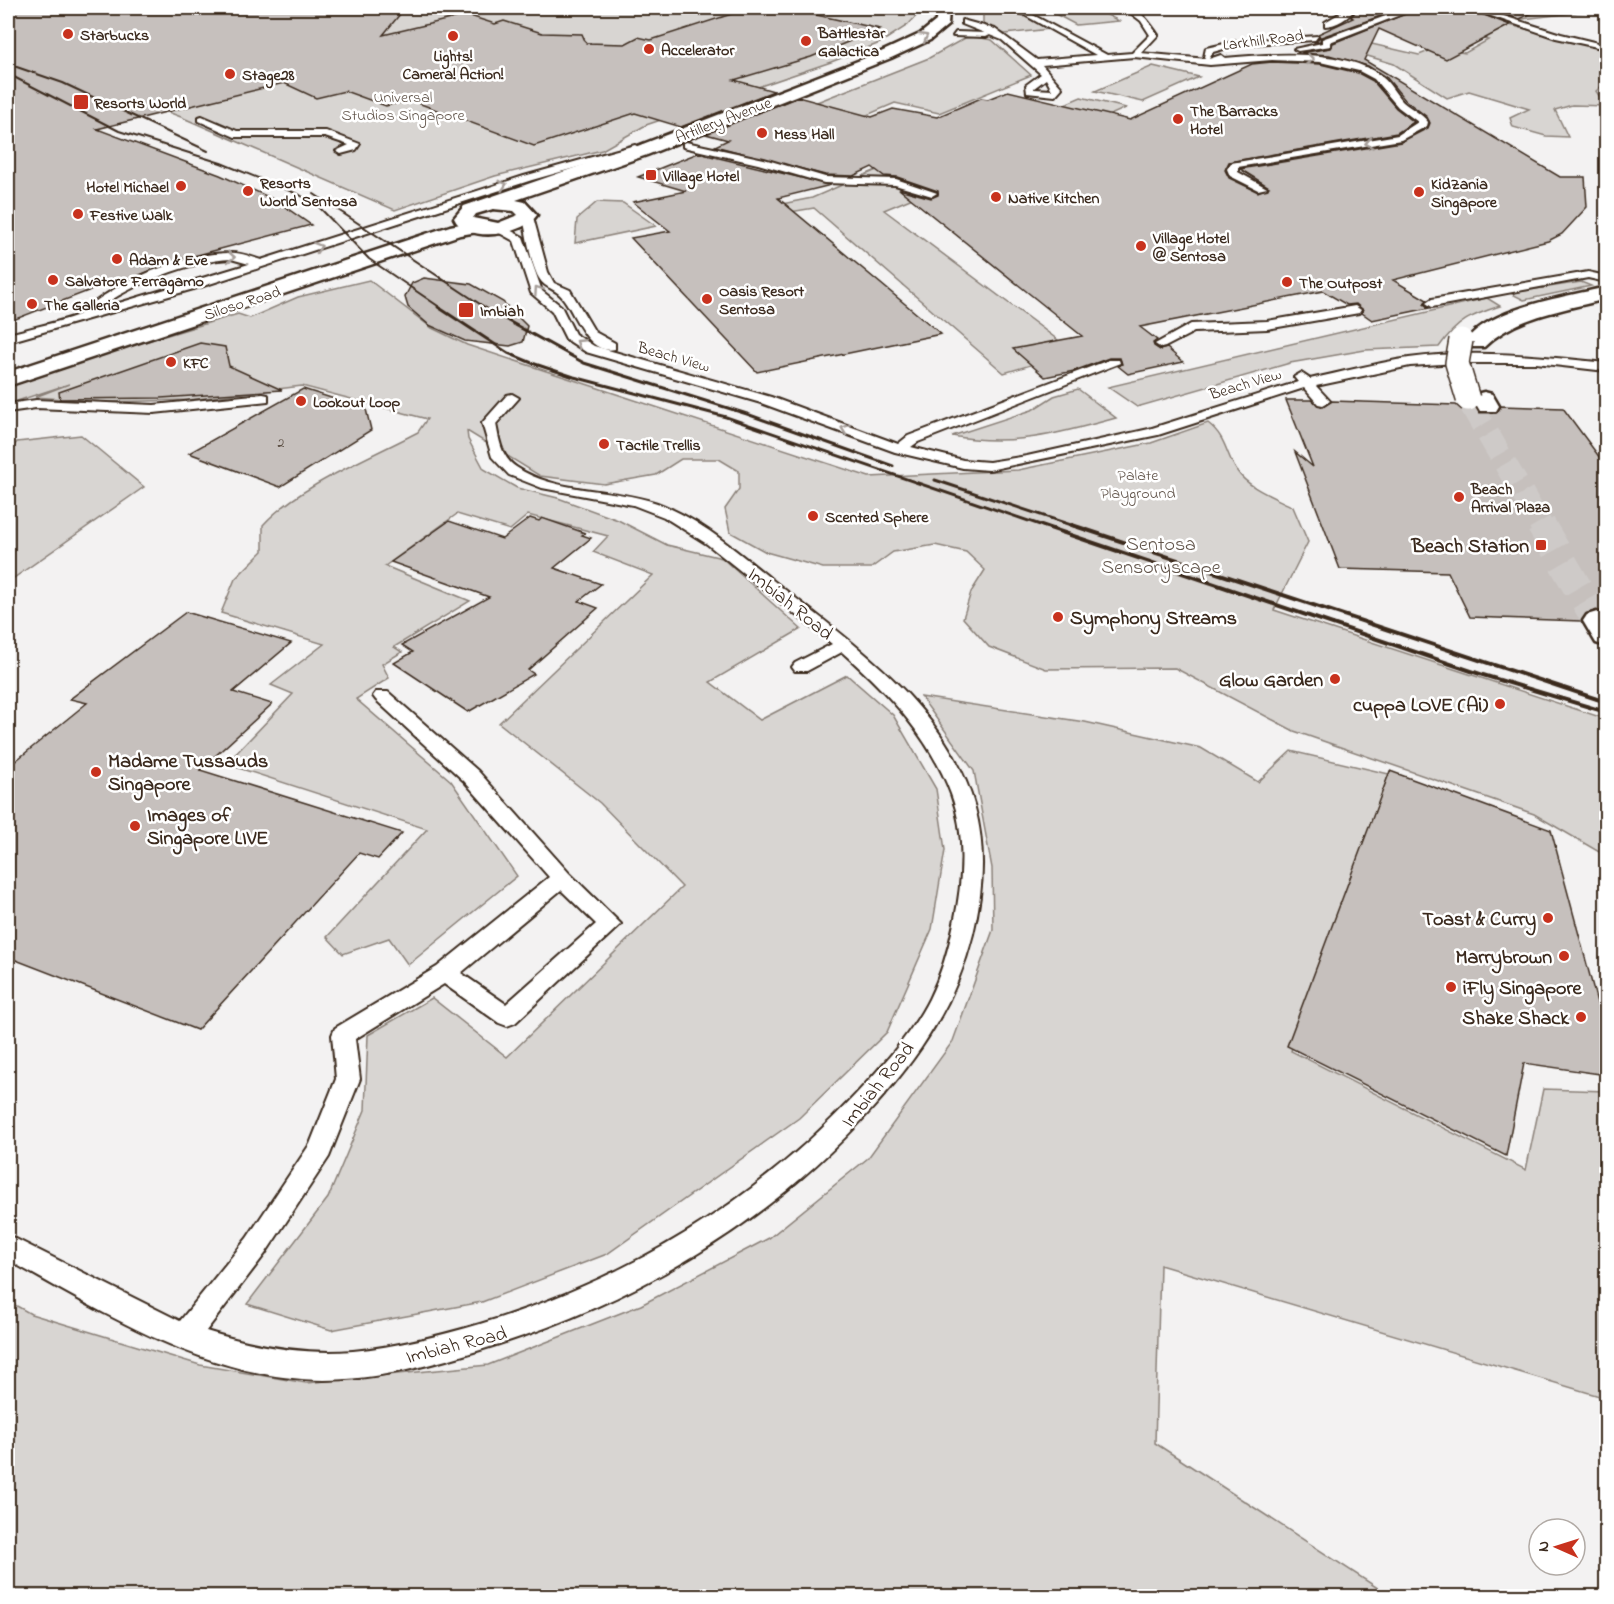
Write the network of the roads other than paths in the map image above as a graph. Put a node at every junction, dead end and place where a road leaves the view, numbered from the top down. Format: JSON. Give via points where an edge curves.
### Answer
{"nodes":[{"id":1,"x":943,"y":8,"type":"edge"},
{"id":2,"x":1016,"y":8,"type":"edge"},
{"id":3,"x":1127,"y":8,"type":"edge"},
{"id":4,"x":1352,"y":8,"type":"edge"},
{"id":5,"x":1414,"y":8,"type":"edge"},
{"id":6,"x":1472,"y":8,"type":"edge"},
{"id":7,"x":962,"y":21,"type":"edge"},
{"id":8,"x":1328,"y":24,"type":"dead end"},
{"id":9,"x":1004,"y":38,"type":"junction"},
{"id":10,"x":1606,"y":47,"type":"edge"},
{"id":11,"x":1134,"y":55,"type":"junction"},
{"id":12,"x":1107,"y":58,"type":"junction"},
{"id":13,"x":1033,"y":63,"type":"junction"},
{"id":14,"x":1210,"y":63,"type":"junction"},
{"id":15,"x":1046,"y":75,"type":"dead end"},
{"id":16,"x":202,"y":119,"type":"dead end"},
{"id":17,"x":680,"y":140,"type":"junction"},
{"id":18,"x":341,"y":151,"type":"dead end"},
{"id":19,"x":1262,"y":188,"type":"dead end"},
{"id":20,"x":932,"y":193,"type":"dead end"},
{"id":21,"x":477,"y":214,"type":"junction"},
{"id":22,"x":528,"y":214,"type":"junction"},
{"id":23,"x":498,"y":228,"type":"junction"},
{"id":24,"x":262,"y":265,"type":"junction"},
{"id":25,"x":1606,"y":279,"type":"edge"},
{"id":26,"x":1606,"y":293,"type":"edge"},
{"id":27,"x":1432,"y":303,"type":"dead end"},
{"id":28,"x":1355,"y":310,"type":"dead end"},
{"id":29,"x":84,"y":317,"type":"junction"},
{"id":30,"x":8,"y":338,"type":"edge"},
{"id":31,"x":1161,"y":344,"type":"dead end"},
{"id":32,"x":1605,"y":361,"type":"edge"},
{"id":33,"x":8,"y":363,"type":"edge"},
{"id":34,"x":1114,"y":363,"type":"dead end"},
{"id":35,"x":8,"y":379,"type":"edge"},
{"id":36,"x":1304,"y":379,"type":"junction"},
{"id":37,"x":263,"y":398,"type":"dead end"},
{"id":38,"x":512,"y":398,"type":"dead end"},
{"id":39,"x":1323,"y":401,"type":"dead end"},
{"id":40,"x":1478,"y":402,"type":"tunnel mouth"},
{"id":41,"x":8,"y":408,"type":"edge"},
{"id":42,"x":913,"y":439,"type":"junction"},
{"id":43,"x":900,"y":449,"type":"junction"},
{"id":44,"x":843,"y":645,"type":"junction"},
{"id":45,"x":801,"y":667,"type":"dead end"},
{"id":46,"x":382,"y":696,"type":"dead end"},
{"id":47,"x":562,"y":878,"type":"junction"},
{"id":48,"x":446,"y":973,"type":"junction"},
{"id":49,"x":8,"y":1247,"type":"edge"},
{"id":50,"x":185,"y":1336,"type":"junction"}],
"edges":[{"from":17,"to":1,"type":"street","name":"Artillery Avenue","one_way":true,"via":[[908,46],[943,22]]},
{"from":2,"to":12,"type":"lane"},
{"from":3,"to":11,"type":"lane","via":[[1144,19],[1154,35]]},
{"from":4,"to":8,"type":"lane"},
{"from":5,"to":14,"type":"lane","name":"Larkhill Road","via":[[1325,41],[1328,44],[1323,47],[1243,54]]},
{"from":6,"to":10,"type":"lane"},
{"from":7,"to":9,"type":"lane"},
{"from":7,"to":9,"type":"lane","via":[[979,24]]},
{"from":7,"to":17,"type":"street","name":"Artillery Avenue","via":[[921,53]]},
{"from":9,"to":13,"type":"lane"},
{"from":11,"to":12,"type":"lane","name":"Larkhill Road"},
{"from":11,"to":14,"type":"lane","name":"Larkhill Road"},
{"from":12,"to":13,"type":"lane","name":"Larkhill Road"},
{"from":13,"to":15,"type":"lane"},
{"from":14,"to":19,"type":"lane","one_way":true,"via":[[1302,58],[1356,68],[1376,76],[1400,104],[1423,122],[1401,137],[1235,165],[1232,169],[1234,174]]},
{"from":16,"to":18,"type":"lane","via":[[235,134],[326,134],[356,144]]},
{"from":17,"to":20,"type":"lane","name":"Artillery Avenue","via":[[824,180],[896,182]]},
{"from":17,"to":21,"type":"street","name":"Artillery Avenue"},
{"from":17,"to":22,"type":"street","name":"Artillery Avenue","via":[[562,191]]},
{"from":24,"to":17,"type":"lane","one_way":true,"via":[[508,184]]},
{"from":21,"to":22,"type":"street","via":[[512,204]]},
{"from":21,"to":23,"type":"street","name":"Artillery Avenue"},
{"from":21,"to":33,"type":"street","name":"Siloso Road"},
{"from":21,"to":35,"type":"street","name":"Siloso Road","via":[[457,230]]},
{"from":22,"to":23,"type":"street","name":"Artillery Avenue","via":[[517,224]]},
{"from":22,"to":42,"type":"lane","name":"Beach View","via":[[542,272],[550,285],[566,293],[590,334],[602,343],[764,389]]},
{"from":43,"to":23,"type":"lane","name":"Beach View","one_way":true,"via":[[766,400],[590,349],[570,336],[557,309],[537,293],[519,239]]},
{"from":24,"to":29,"type":"lane"},
{"from":29,"to":24,"type":"lane","one_way":true,"via":[[94,304],[112,294],[205,259],[228,256]]},
{"from":25,"to":27,"type":"lane","via":[[1588,275]]},
{"from":26,"to":40,"type":"street","via":[[1504,322],[1469,341]]},
{"from":28,"to":31,"type":"lane","via":[[1267,325],[1191,328]]},
{"from":29,"to":30,"type":"lane"},
{"from":32,"to":36,"type":"lane","name":"Beach View","via":[[1457,359],[1410,362]]},
{"from":34,"to":42,"type":"lane"},
{"from":36,"to":39,"type":"lane"},
{"from":36,"to":42,"type":"lane","name":"Beach View","via":[[1269,382],[1141,425],[1022,453],[967,454]]},
{"from":36,"to":43,"type":"lane","name":"Beach View","via":[[1153,432],[1028,460],[963,464]]},
{"from":37,"to":41,"type":"lane","via":[[154,409],[36,405]]},
{"from":38,"to":44,"type":"lane","name":"Imbiah Road","via":[[489,423],[495,454],[511,471],[547,484],[652,506],[691,525]]},
{"from":42,"to":43,"type":"lane"},
{"from":44,"to":45,"type":"lane"},
{"from":44,"to":50,"type":"lane","name":"Imbiah Road","via":[[872,670],[931,736],[956,784],[972,846],[971,898],[955,962],[932,1015],[832,1139],[747,1210],[626,1281],[512,1330],[384,1362],[317,1366],[231,1354]]},
{"from":46,"to":47,"type":"lane","via":[[471,776]]},
{"from":47,"to":48,"type":"lane"},
{"from":47,"to":48,"type":"lane","via":[[610,924],[507,1017]]},
{"from":48,"to":50,"type":"lane","via":[[343,1035],[348,1079],[320,1149],[256,1246]]},
{"from":49,"to":50,"type":"lane","name":"Imbiah Road"}]}
